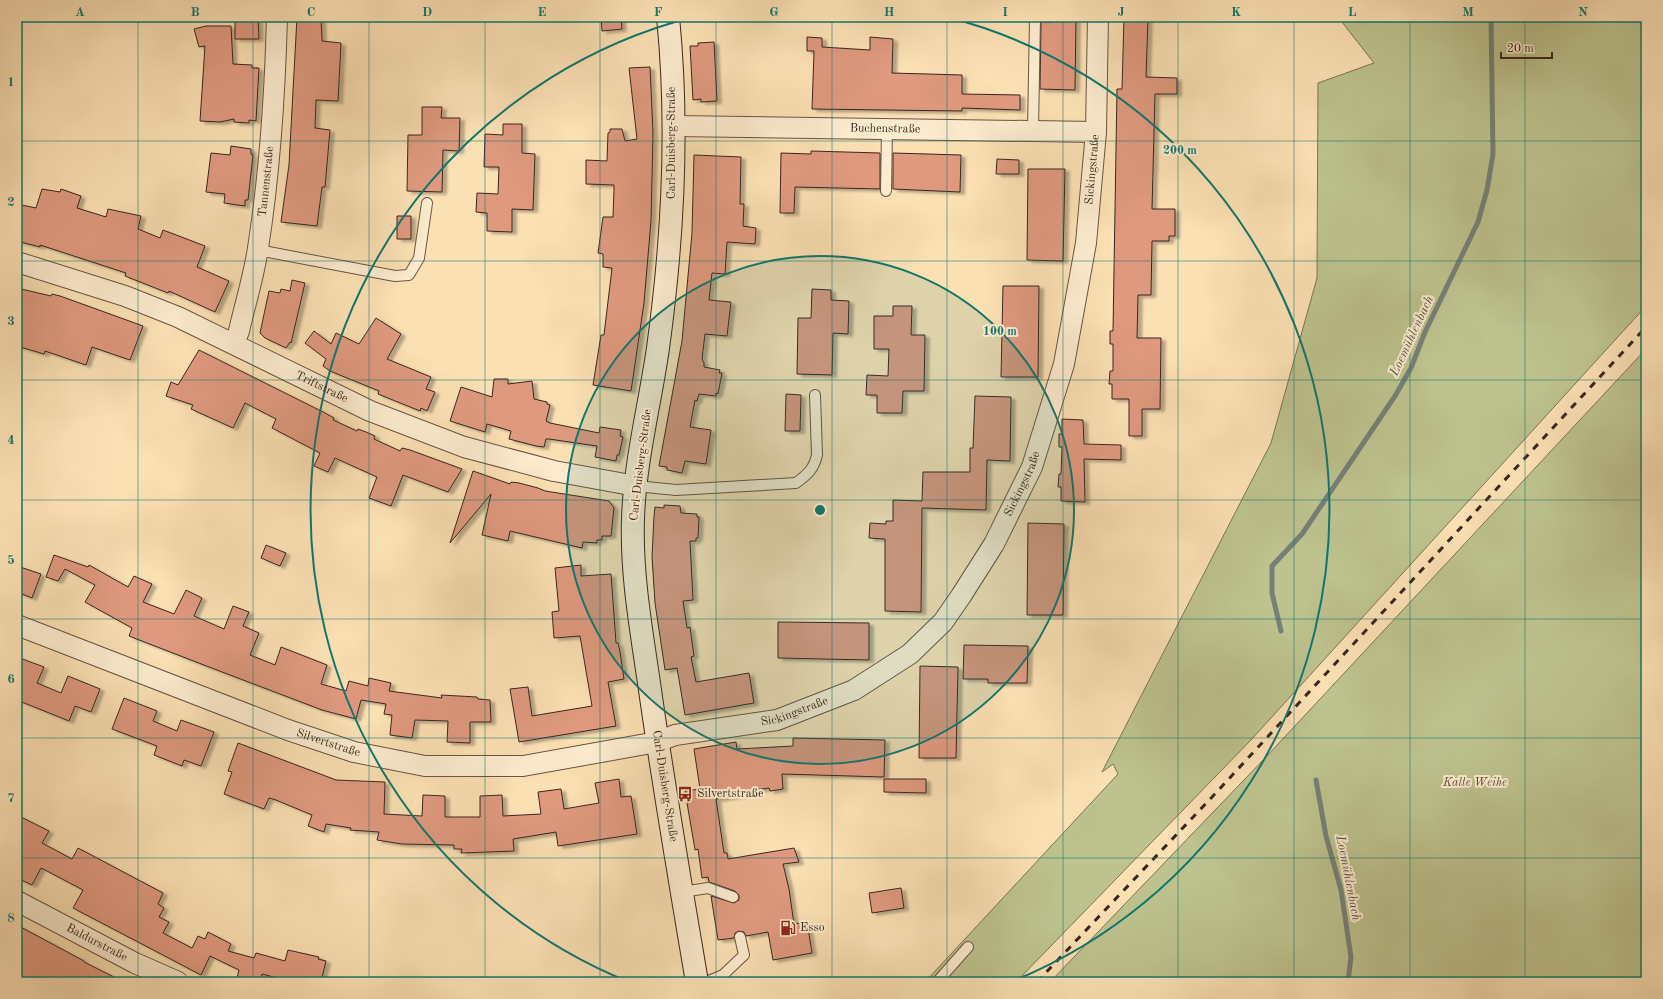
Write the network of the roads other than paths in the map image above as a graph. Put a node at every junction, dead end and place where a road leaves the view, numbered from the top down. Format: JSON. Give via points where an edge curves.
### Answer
{"nodes":[{"id":1,"x":277,"y":17,"type":"edge"},
{"id":2,"x":668,"y":17,"type":"edge"},
{"id":3,"x":1035,"y":17,"type":"edge"},
{"id":4,"x":1098,"y":17,"type":"edge"},
{"id":5,"x":674,"y":126,"type":"junction"},
{"id":6,"x":887,"y":129,"type":"junction"},
{"id":7,"x":1033,"y":131,"type":"junction"},
{"id":8,"x":1096,"y":132,"type":"junction"},
{"id":9,"x":886,"y":191,"type":"dead end"},
{"id":10,"x":427,"y":203,"type":"dead end"},
{"id":11,"x":258,"y":250,"type":"junction"},
{"id":12,"x":17,"y":262,"type":"edge"},
{"id":13,"x":234,"y":344,"type":"junction"},
{"id":14,"x":815,"y":395,"type":"dead end"},
{"id":15,"x":636,"y":486,"type":"junction"},
{"id":16,"x":17,"y":625,"type":"edge"},
{"id":17,"x":657,"y":742,"type":"junction"},
{"id":18,"x":682,"y":892,"type":"junction"},
{"id":19,"x":733,"y":897,"type":"dead end"},
{"id":20,"x":17,"y":901,"type":"edge"},
{"id":21,"x":740,"y":937,"type":"dead end"},
{"id":22,"x":968,"y":947,"type":"dead end"},
{"id":23,"x":178,"y":982,"type":"edge"},
{"id":24,"x":697,"y":982,"type":"edge"},
{"id":25,"x":706,"y":982,"type":"edge"},
{"id":26,"x":937,"y":982,"type":"edge"}],
"edges":[{"from":1,"to":11,"type":"street","name":"Tannenstraße","via":[[276,85]]},
{"from":2,"to":5,"type":"main road","name":"Carl-Duisberg-Straße"},
{"from":3,"to":7,"type":"lane"},
{"from":4,"to":8,"type":"street","name":"Sickingstraße"},
{"from":5,"to":6,"type":"street","name":"Buchenstraße"},
{"from":5,"to":15,"type":"main road","name":"Carl-Duisberg-Straße","via":[[671,234],[666,285]]},
{"from":6,"to":7,"type":"street","name":"Buchenstraße"},
{"from":6,"to":9,"type":"lane"},
{"from":7,"to":8,"type":"street","name":"Buchenstraße"},
{"from":8,"to":17,"type":"street","name":"Sickingstraße","via":[[1086,243],[1064,364],[1032,467],[994,544],[962,596],[943,622],[910,654],[854,690],[777,720],[675,735]]},
{"from":10,"to":11,"type":"lane","via":[[419,258],[409,275],[395,276]]},
{"from":11,"to":13,"type":"street","name":"Tannenstraße"},
{"from":12,"to":13,"type":"street","name":"Triftstraße","via":[[125,296],[178,317]]},
{"from":13,"to":15,"type":"street","name":"Triftstraße","via":[[370,411],[464,447],[554,471]]},
{"from":14,"to":15,"type":"lane","via":[[817,454],[809,474],[796,484],[676,490]]},
{"from":15,"to":17,"type":"main road","name":"Carl-Duisberg-Straße","via":[[633,573]]},
{"from":16,"to":17,"type":"street","name":"Silvertstraße","via":[[288,730],[354,752],[425,766],[524,766]]},
{"from":17,"to":18,"type":"main road","name":"Carl-Duisberg-Straße"},
{"from":18,"to":19,"type":"lane","via":[[708,888]]},
{"from":18,"to":24,"type":"main road","name":"Carl-Duisberg-Straße"},
{"from":20,"to":23,"type":"street","name":"Baldurstraße","via":[[134,963]]},
{"from":21,"to":25,"type":"lane","via":[[744,956],[723,975]]},
{"from":22,"to":26,"type":"lane"}]}
